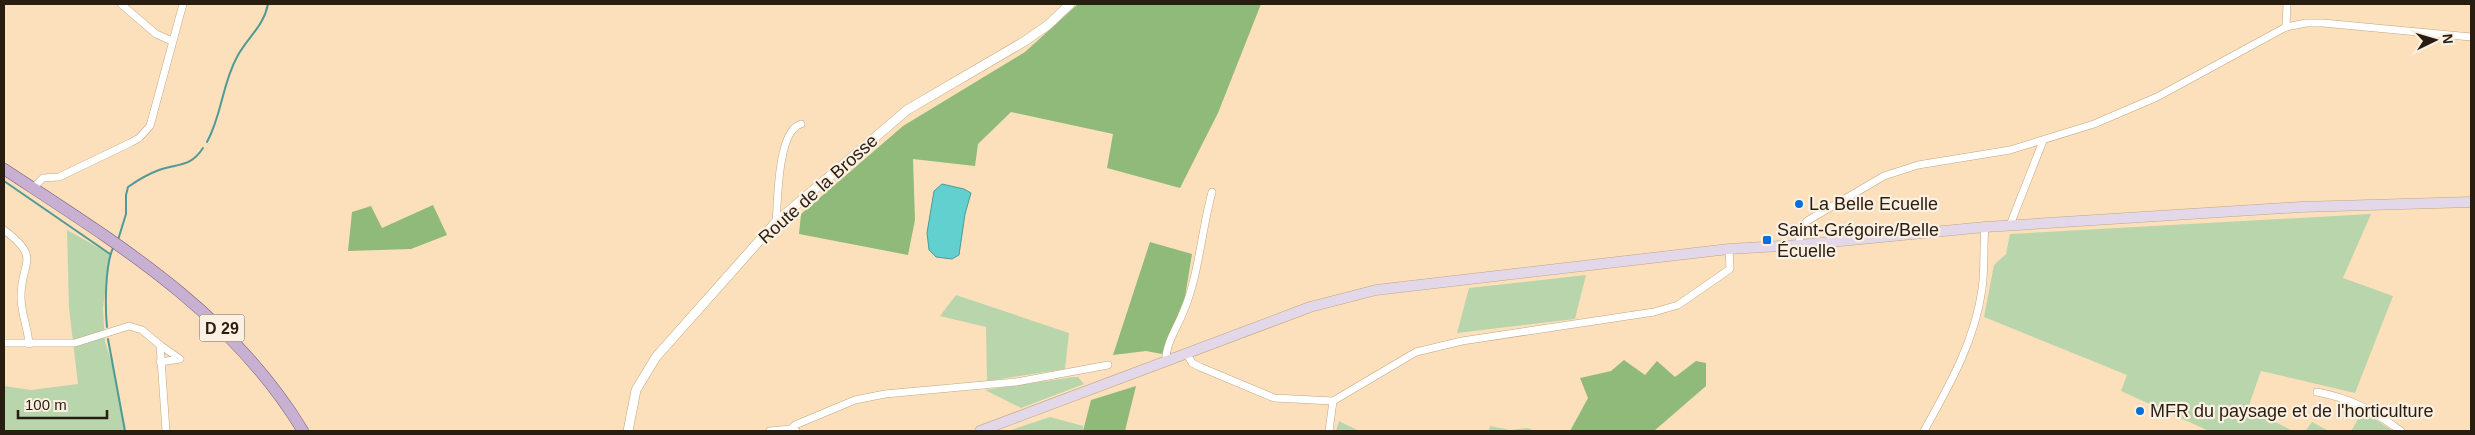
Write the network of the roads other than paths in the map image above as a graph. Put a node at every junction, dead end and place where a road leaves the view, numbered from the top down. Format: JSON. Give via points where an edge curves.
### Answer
{"nodes":[{"id":1,"x":121,"y":4,"type":"edge"},
{"id":2,"x":183,"y":4,"type":"edge"},
{"id":3,"x":1070,"y":4,"type":"edge"},
{"id":4,"x":2287,"y":4,"type":"edge"},
{"id":5,"x":2286,"y":26,"type":"junction"},
{"id":6,"x":2471,"y":37,"type":"edge"},
{"id":7,"x":172,"y":41,"type":"junction"},
{"id":8,"x":801,"y":124,"type":"dead end"},
{"id":9,"x":2044,"y":142,"type":"junction"},
{"id":10,"x":4,"y":169,"type":"edge"},
{"id":11,"x":33,"y":188,"type":"junction"},
{"id":12,"x":1212,"y":192,"type":"dead end"},
{"id":13,"x":2471,"y":202,"type":"edge"},
{"id":14,"x":776,"y":222,"type":"junction"},
{"id":15,"x":2010,"y":225,"type":"junction"},
{"id":16,"x":1985,"y":227,"type":"junction"},
{"id":17,"x":4,"y":230,"type":"edge"},
{"id":18,"x":1799,"y":245,"type":"junction"},
{"id":19,"x":1729,"y":249,"type":"junction"},
{"id":20,"x":4,"y":343,"type":"edge"},
{"id":21,"x":29,"y":344,"type":"junction"},
{"id":22,"x":160,"y":345,"type":"junction"},
{"id":23,"x":1187,"y":354,"type":"junction"},
{"id":24,"x":160,"y":362,"type":"junction"},
{"id":25,"x":1166,"y":362,"type":"junction"},
{"id":26,"x":1108,"y":365,"type":"dead end"},
{"id":27,"x":2317,"y":392,"type":"dead end"},
{"id":28,"x":1333,"y":401,"type":"junction"},
{"id":29,"x":794,"y":430,"type":"edge"},
{"id":30,"x":166,"y":431,"type":"edge"},
{"id":31,"x":302,"y":431,"type":"edge"},
{"id":32,"x":628,"y":431,"type":"edge"},
{"id":33,"x":770,"y":431,"type":"edge"},
{"id":34,"x":980,"y":431,"type":"edge"},
{"id":35,"x":1329,"y":431,"type":"edge"},
{"id":36,"x":1924,"y":431,"type":"edge"},
{"id":37,"x":2401,"y":431,"type":"edge"}],
"edges":[{"from":1,"to":7,"type":"street","via":[[156,34]]},
{"from":2,"to":7,"type":"street"},
{"from":3,"to":14,"type":"street","name":"Route de la Brosse","via":[[1026,41],[907,110]]},
{"from":4,"to":5,"type":"street"},
{"from":5,"to":6,"type":"street","via":[[2324,23]]},
{"from":5,"to":9,"type":"street","via":[[2157,97]]},
{"from":7,"to":11,"type":"street","via":[[150,126],[139,138],[59,177],[43,178]]},
{"from":8,"to":14,"type":"street","via":[[791,132],[784,150]]},
{"from":9,"to":15,"type":"street"},
{"from":9,"to":18,"type":"street","via":[[1985,156],[1918,165],[1884,176],[1807,221],[1801,228]]},
{"from":10,"to":11,"type":"main road","number":"D 29"},
{"from":11,"to":31,"type":"main road","number":"D 29","via":[[174,285],[223,329],[271,384]]},
{"from":12,"to":25,"type":"street","via":[[1192,286],[1166,350]]},
{"from":13,"to":15,"type":"main road","via":[[2301,207]]},
{"from":14,"to":32,"type":"street","name":"Route de la Brosse","via":[[646,370],[636,390]]},
{"from":15,"to":16,"type":"main road"},
{"from":16,"to":18,"type":"main road"},
{"from":16,"to":36,"type":"street","via":[[1982,289],[1970,341],[1952,382]]},
{"from":17,"to":21,"type":"street","via":[[22,246],[27,259],[21,295]]},
{"from":18,"to":19,"type":"main road"},
{"from":19,"to":23,"type":"main road","via":[[1376,290],[1310,307]]},
{"from":19,"to":28,"type":"street","via":[[1730,269],[1678,305],[1654,312],[1462,340],[1416,352]]},
{"from":20,"to":21,"type":"street"},
{"from":21,"to":22,"type":"street","via":[[75,342],[129,326],[142,330]]},
{"from":22,"to":24,"type":"street"},
{"from":22,"to":24,"type":"street","via":[[180,359]]},
{"from":23,"to":25,"type":"main road"},
{"from":23,"to":28,"type":"street","via":[[1192,363],[1274,398]]},
{"from":24,"to":30,"type":"street"},
{"from":25,"to":34,"type":"main road"},
{"from":26,"to":29,"type":"street","via":[[1016,382],[885,394],[855,400],[795,425]]},
{"from":27,"to":37,"type":"street","via":[[2356,402]]},
{"from":28,"to":35,"type":"street"},
{"from":29,"to":33,"type":"street"}]}
